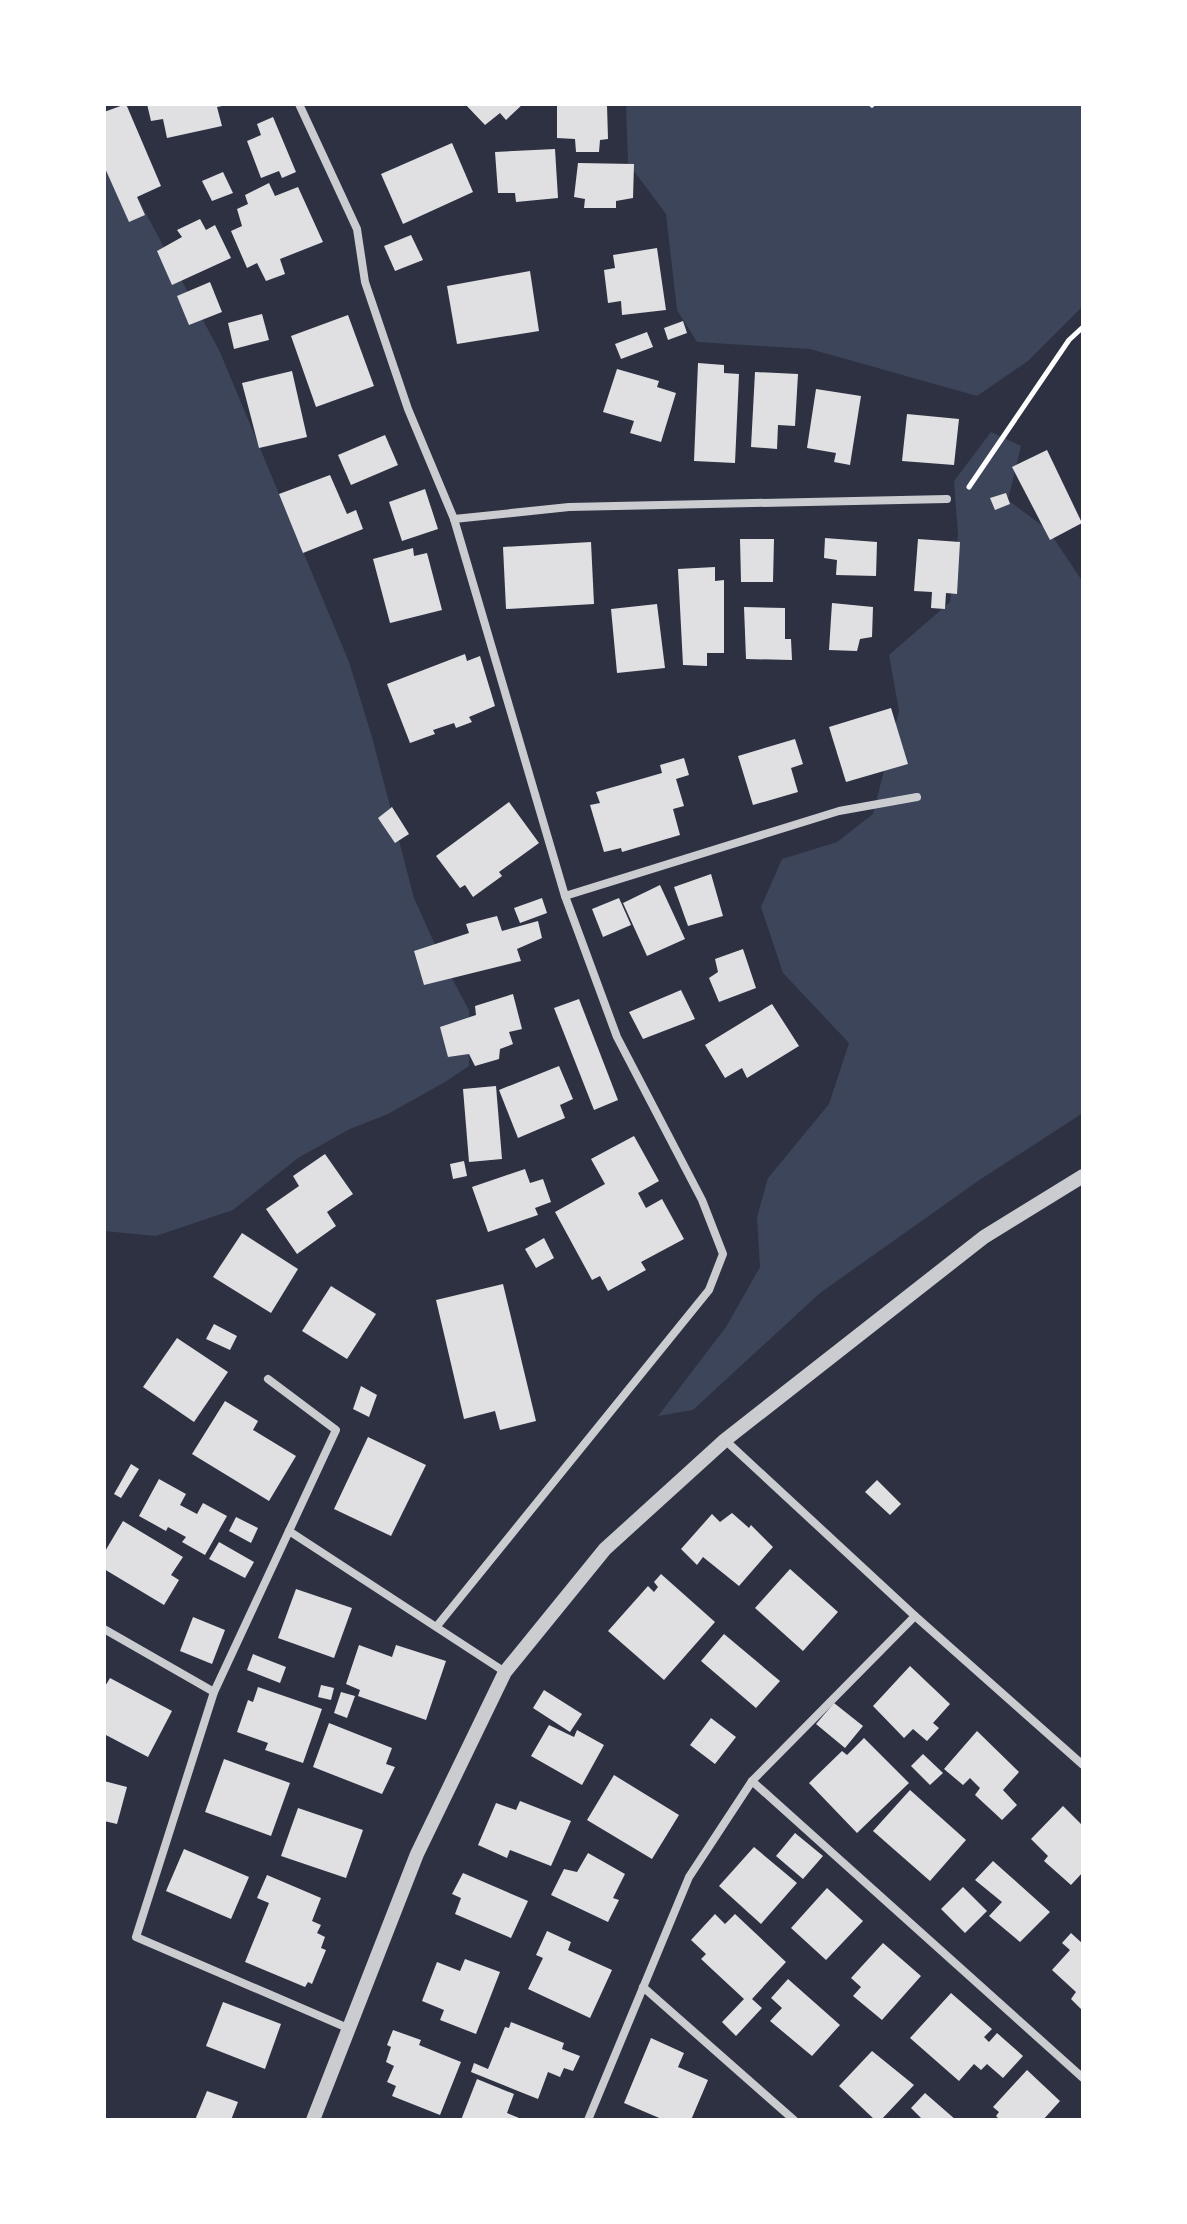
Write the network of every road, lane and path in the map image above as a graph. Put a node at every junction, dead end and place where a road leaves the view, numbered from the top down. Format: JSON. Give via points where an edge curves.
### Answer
{"nodes":[{"id":1,"x":299,"y":104,"type":"edge"},
{"id":2,"x":1083,"y":327,"type":"edge"},
{"id":3,"x":947,"y":499,"type":"joint"},
{"id":4,"x":454,"y":519,"type":"junction"},
{"id":5,"x":917,"y":797,"type":"dead end"},
{"id":6,"x":565,"y":896,"type":"junction"},
{"id":7,"x":1083,"y":1176,"type":"edge"},
{"id":8,"x":268,"y":1379,"type":"dead end"},
{"id":9,"x":725,"y":1440,"type":"junction"},
{"id":10,"x":289,"y":1531,"type":"junction"},
{"id":11,"x":915,"y":1616,"type":"junction"},
{"id":12,"x":437,"y":1626,"type":"junction"},
{"id":13,"x":104,"y":1629,"type":"edge"},
{"id":14,"x":505,"y":1672,"type":"junction"},
{"id":15,"x":214,"y":1692,"type":"junction"},
{"id":16,"x":1083,"y":1765,"type":"edge"},
{"id":17,"x":752,"y":1781,"type":"junction"},
{"id":18,"x":643,"y":1987,"type":"junction"},
{"id":19,"x":350,"y":2029,"type":"junction"},
{"id":20,"x":1083,"y":2078,"type":"edge"},
{"id":21,"x":313,"y":2120,"type":"edge"},
{"id":22,"x":588,"y":2120,"type":"edge"},
{"id":23,"x":794,"y":2120,"type":"edge"}],
"edges":[{"from":1,"to":4,"type":"street","via":[[357,229],[365,282],[403,395]]},
{"from":2,"to":3,"type":"path","via":[[970,487]]},
{"from":3,"to":4,"type":"street","via":[[569,507]]},
{"from":4,"to":6,"type":"street"},
{"from":5,"to":6,"type":"street","via":[[839,811]]},
{"from":6,"to":12,"type":"street","via":[[617,1037],[702,1200],[723,1254],[709,1290]]},
{"from":7,"to":9,"type":"street","via":[[984,1237]]},
{"from":8,"to":10,"type":"street","via":[[336,1430]]},
{"from":9,"to":11,"type":"street"},
{"from":9,"to":14,"type":"street","via":[[605,1549]]},
{"from":10,"to":12,"type":"street"},
{"from":10,"to":15,"type":"street"},
{"from":11,"to":16,"type":"street"},
{"from":11,"to":17,"type":"street"},
{"from":12,"to":14,"type":"street"},
{"from":13,"to":15,"type":"street"},
{"from":14,"to":19,"type":"street","via":[[417,1854]]},
{"from":15,"to":19,"type":"street","via":[[136,1937]]},
{"from":17,"to":18,"type":"street","via":[[689,1877]]},
{"from":17,"to":20,"type":"street"},
{"from":18,"to":22,"type":"street"},
{"from":18,"to":23,"type":"street"},
{"from":19,"to":21,"type":"street"}]}
